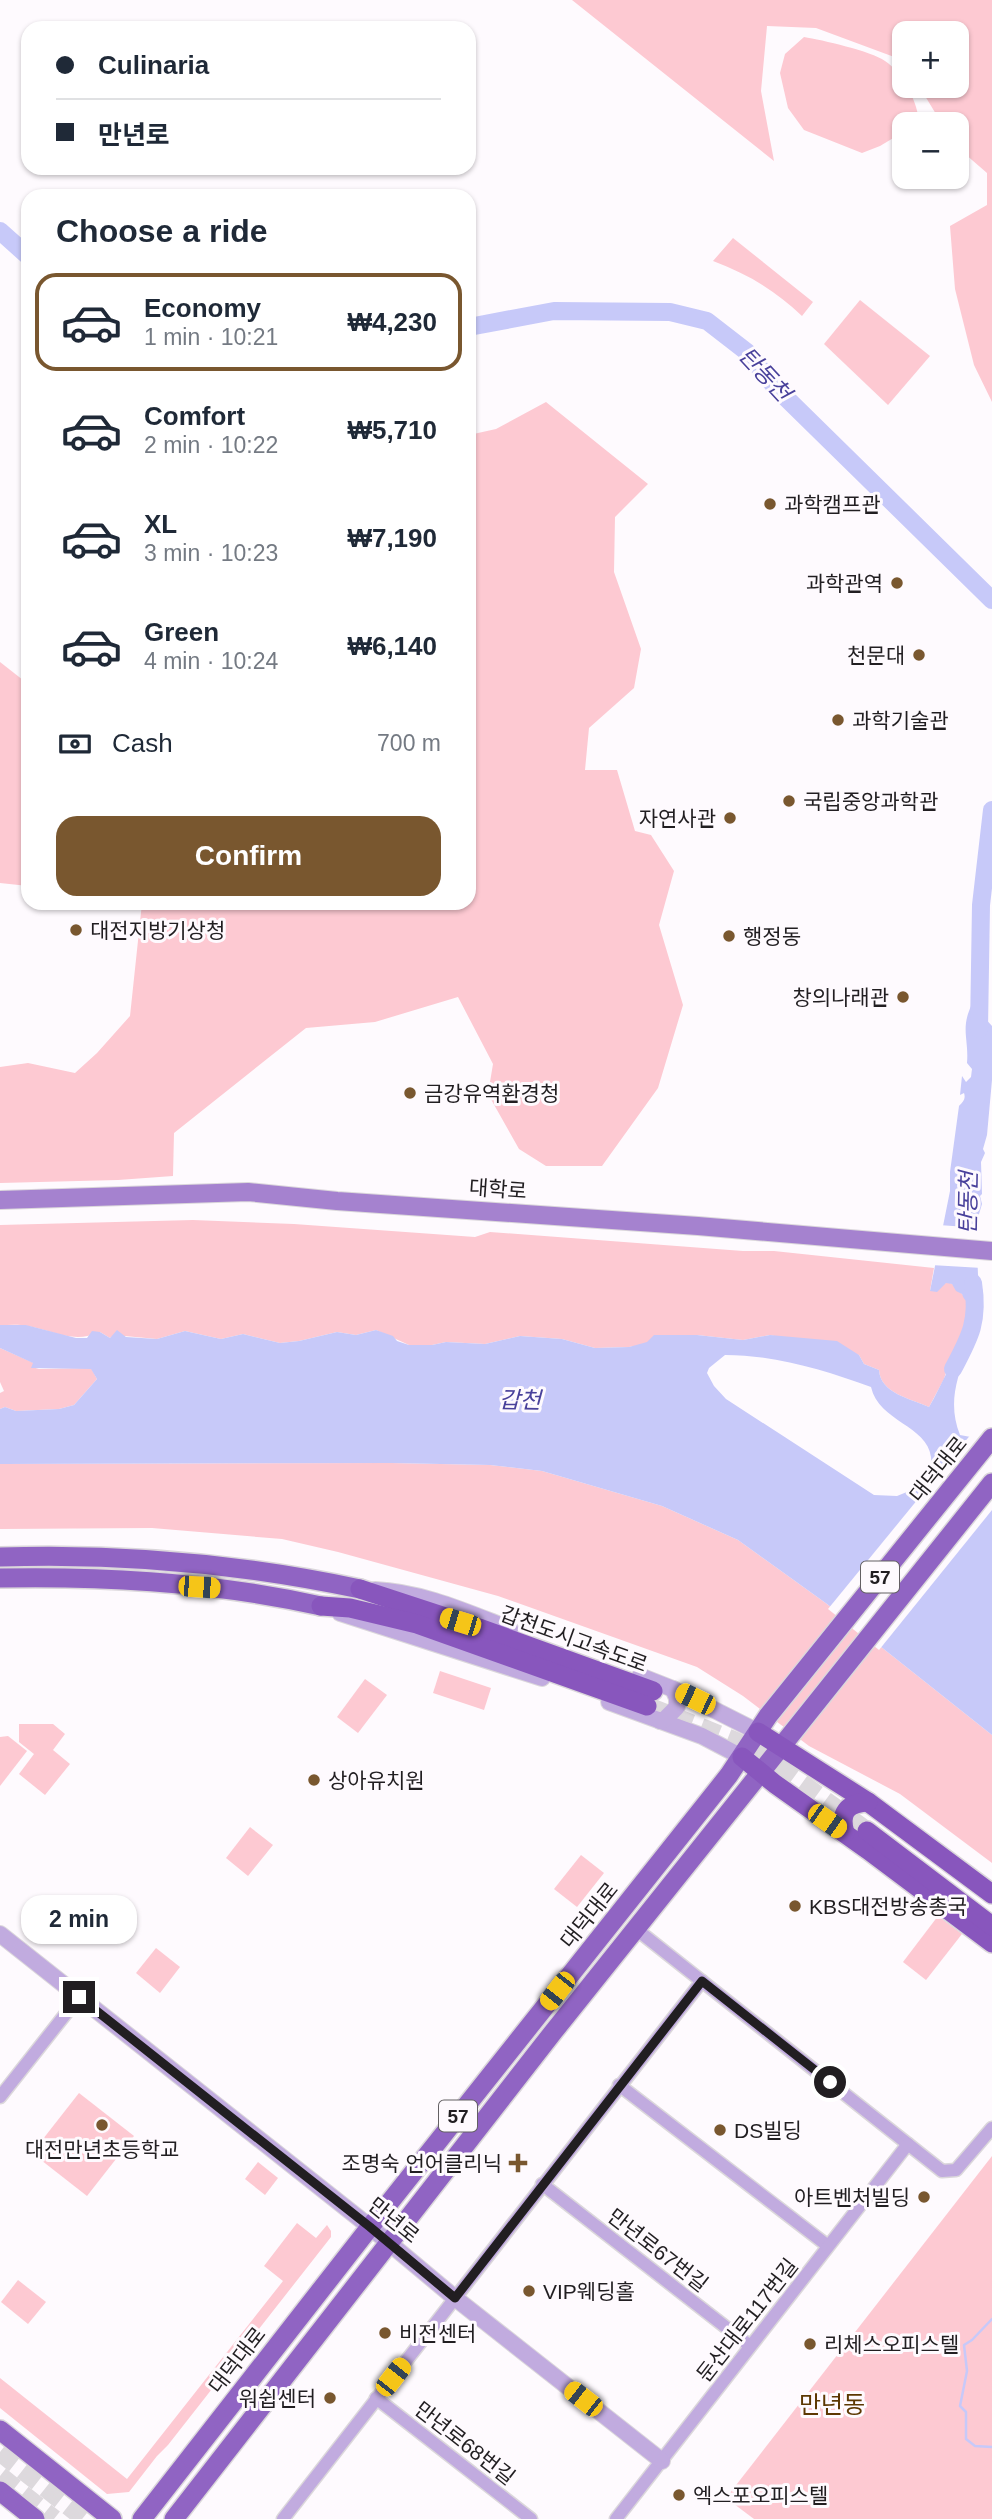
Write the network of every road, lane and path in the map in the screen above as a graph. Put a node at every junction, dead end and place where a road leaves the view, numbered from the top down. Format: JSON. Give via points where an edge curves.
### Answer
{"nodes":[{"id":1,"x":0,"y":1200,"type":"edge"},
{"id":2,"x":992,"y":1251,"type":"edge"},
{"id":3,"x":992,"y":1438,"type":"edge"},
{"id":4,"x":992,"y":1483,"type":"edge"},
{"id":5,"x":0,"y":1557,"type":"edge"},
{"id":6,"x":0,"y":1578,"type":"edge"},
{"id":7,"x":360,"y":1589,"type":"junction"},
{"id":8,"x":321,"y":1606,"type":"joint"},
{"id":9,"x":673,"y":1689,"type":"junction"},
{"id":10,"x":653,"y":1706,"type":"junction"},
{"id":11,"x":763,"y":1724,"type":"junction"},
{"id":12,"x":788,"y":1741,"type":"junction"},
{"id":13,"x":742,"y":1757,"type":"junction"},
{"id":14,"x":762,"y":1771,"type":"junction"},
{"id":15,"x":870,"y":1817,"type":"junction"},
{"id":16,"x":845,"y":1833,"type":"junction"},
{"id":17,"x":992,"y":1894,"type":"edge"},
{"id":18,"x":992,"y":1909,"type":"edge"},
{"id":19,"x":992,"y":1926,"type":"edge"},
{"id":20,"x":636,"y":1929,"type":"junction"},
{"id":21,"x":0,"y":1934,"type":"edge"},
{"id":22,"x":992,"y":1943,"type":"edge"},
{"id":23,"x":702,"y":1981,"type":"junction"},
{"id":24,"x":79,"y":1997,"type":"junction"},
{"id":25,"x":620,"y":2085,"type":"junction"},
{"id":26,"x":0,"y":2097,"type":"edge"},
{"id":27,"x":992,"y":2128,"type":"edge"},
{"id":28,"x":908,"y":2144,"type":"junction"},
{"id":29,"x":542,"y":2184,"type":"junction"},
{"id":30,"x":370,"y":2227,"type":"junction"},
{"id":31,"x":388,"y":2241,"type":"junction"},
{"id":32,"x":828,"y":2246,"type":"junction"},
{"id":33,"x":455,"y":2298,"type":"junction"},
{"id":34,"x":750,"y":2346,"type":"junction"},
{"id":35,"x":376,"y":2398,"type":"junction"},
{"id":36,"x":0,"y":2430,"type":"edge"},
{"id":37,"x":662,"y":2461,"type":"junction"},
{"id":38,"x":0,"y":2491,"type":"edge"},
{"id":39,"x":36,"y":2519,"type":"edge"},
{"id":40,"x":112,"y":2519,"type":"edge"},
{"id":41,"x":142,"y":2519,"type":"edge"},
{"id":42,"x":174,"y":2519,"type":"edge"},
{"id":43,"x":283,"y":2519,"type":"edge"},
{"id":44,"x":531,"y":2519,"type":"edge"},
{"id":45,"x":616,"y":2519,"type":"edge"}],
"edges":[{"from":1,"to":2,"type":"main road","name":"대학로","via":[[248,1192]]},
{"from":3,"to":11,"type":"main road","name":"대덕대로","number":"57"},
{"from":4,"to":12,"type":"main road","number":"57"},
{"from":5,"to":7,"type":"main road","via":[[225,1566]]},
{"from":6,"to":8,"type":"main road","via":[[221,1589]]},
{"from":7,"to":9,"type":"street","via":[[399,1591],[430,1599]]},
{"from":7,"to":10,"type":"highway","name":"갑천도시고속도로","via":[[479,1628]]},
{"from":8,"to":10,"type":"highway","name":"갑천도시고속도로","via":[[417,1624]]},
{"from":9,"to":10,"type":"street","via":[[677,1707],[673,1713]]},
{"from":9,"to":11,"type":"street"},
{"from":10,"to":13,"type":"street"},
{"from":11,"to":12,"type":"highway"},
{"from":11,"to":13,"type":"main road","name":"대덕대로","number":"57"},
{"from":12,"to":14,"type":"main road","number":"57"},
{"from":12,"to":15,"type":"highway"},
{"from":13,"to":14,"type":"highway"},
{"from":13,"to":30,"type":"main road","name":"대덕대로","number":"57"},
{"from":14,"to":16,"type":"highway"},
{"from":14,"to":20,"type":"main road","number":"57"},
{"from":15,"to":16,"type":"highway","via":[[856,1803],[847,1808],[842,1818]]},
{"from":15,"to":17,"type":"highway"},
{"from":15,"to":18,"type":"highway"},
{"from":15,"to":19,"type":"highway"},
{"from":16,"to":22,"type":"highway"},
{"from":20,"to":23,"type":"street"},
{"from":20,"to":31,"type":"main road","number":"57"},
{"from":21,"to":24,"type":"street","name":"만년로"},
{"from":23,"to":25,"type":"street"},
{"from":23,"to":28,"type":"street"},
{"from":24,"to":26,"type":"street"},
{"from":24,"to":30,"type":"street","name":"만년로"},
{"from":25,"to":29,"type":"street"},
{"from":25,"to":32,"type":"street"},
{"from":27,"to":28,"type":"street","via":[[956,2170],[942,2171]]},
{"from":28,"to":32,"type":"street","name":"둔산대로117번길"},
{"from":29,"to":33,"type":"street"},
{"from":29,"to":34,"type":"street","name":"만년로67번길"},
{"from":30,"to":31,"type":"street","name":"만년로"},
{"from":30,"to":41,"type":"main road","name":"대덕대로","number":"57"},
{"from":31,"to":33,"type":"street","name":"만년로"},
{"from":31,"to":42,"type":"main road","number":"57"},
{"from":32,"to":34,"type":"street","name":"둔산대로117번길"},
{"from":33,"to":35,"type":"street"},
{"from":33,"to":37,"type":"street","name":"만년로"},
{"from":34,"to":37,"type":"street","name":"둔산대로117번길"},
{"from":35,"to":43,"type":"street"},
{"from":35,"to":44,"type":"street","name":"만년로68번길"},
{"from":36,"to":40,"type":"main road"},
{"from":37,"to":45,"type":"street","name":"둔산대로117번길"},
{"from":38,"to":39,"type":"main road"}]}
